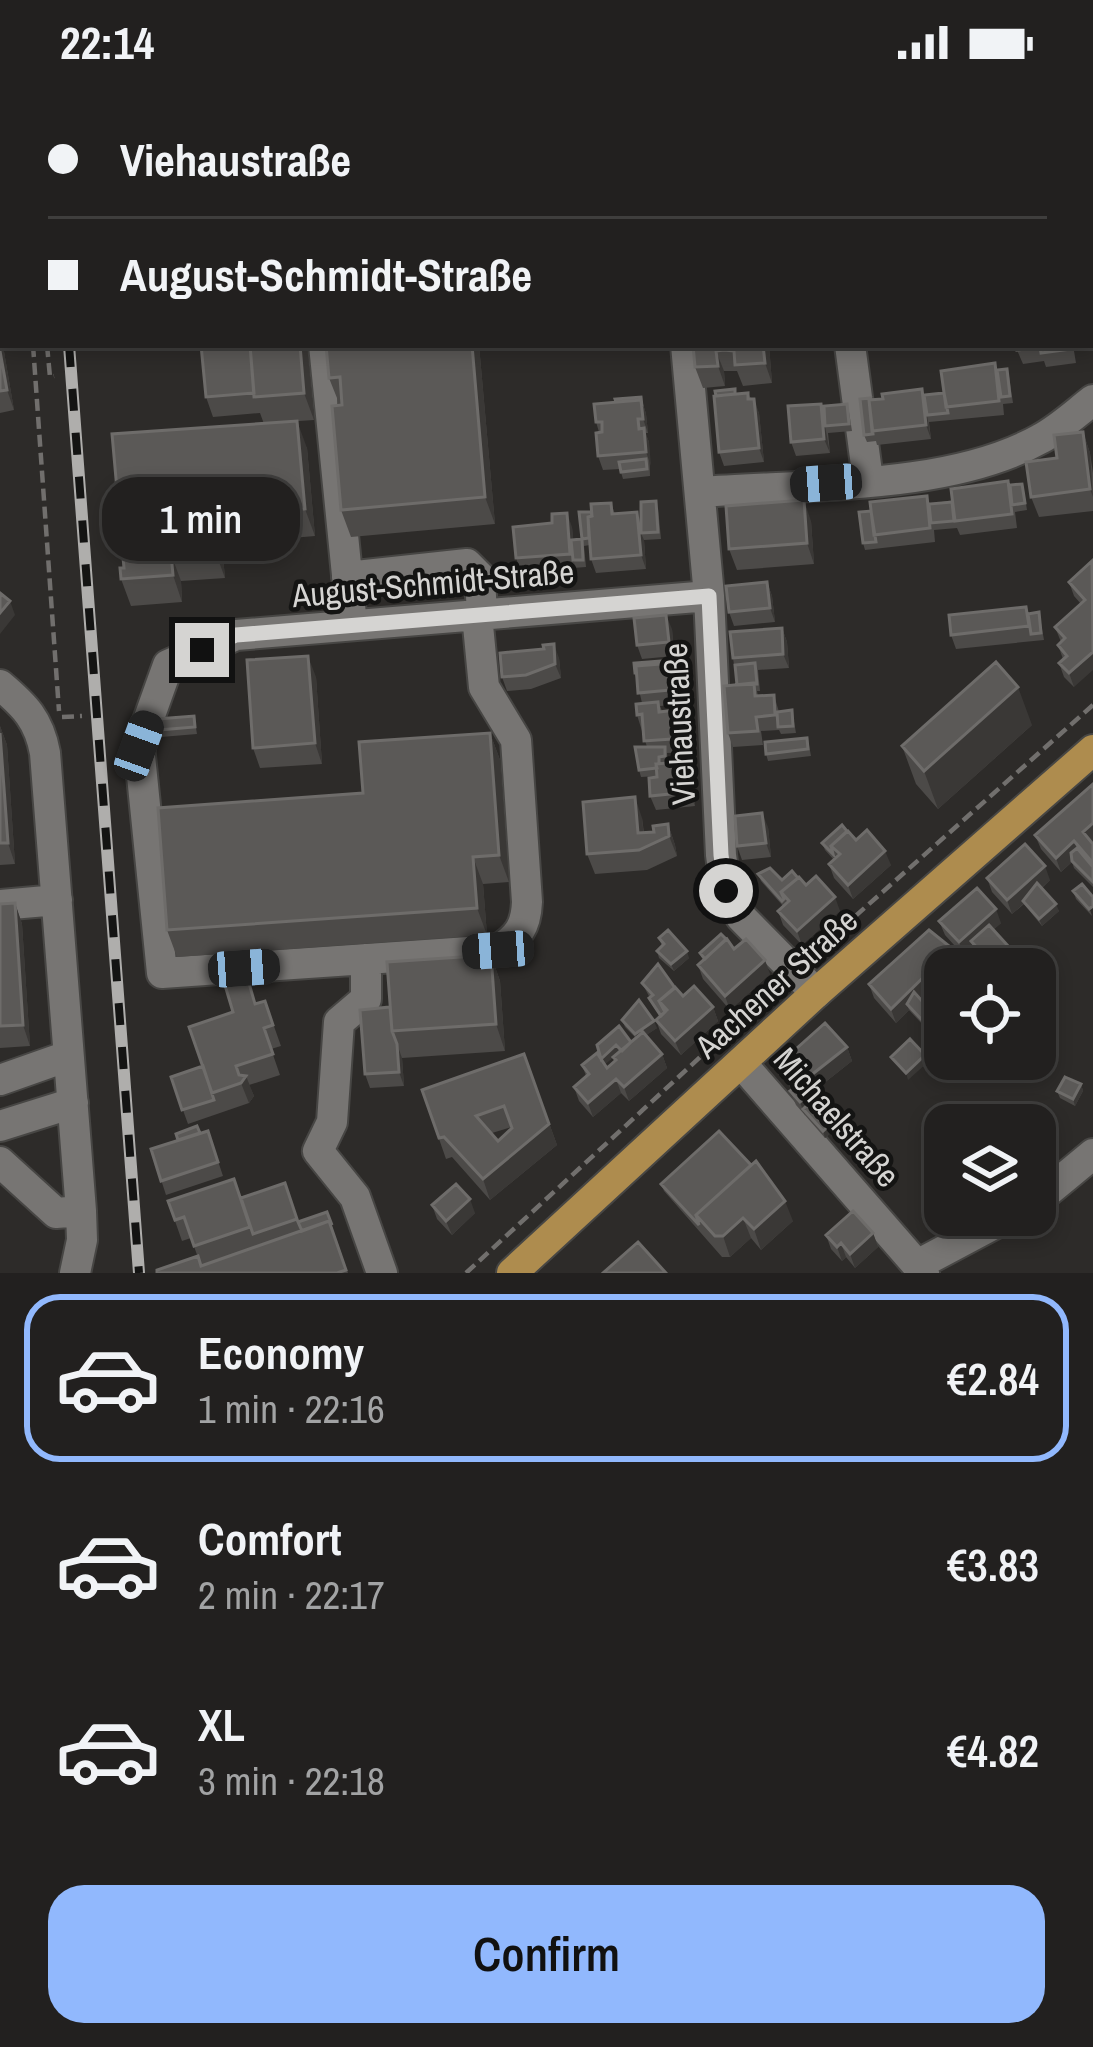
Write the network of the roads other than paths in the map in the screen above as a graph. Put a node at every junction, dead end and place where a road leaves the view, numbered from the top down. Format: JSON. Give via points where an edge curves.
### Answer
{"nodes":[{"id":1,"x":324,"y":348,"type":"edge"},
{"id":2,"x":686,"y":348,"type":"edge"},
{"id":3,"x":850,"y":348,"type":"edge"},
{"id":4,"x":1093,"y":400,"type":"edge"},
{"id":5,"x":868,"y":480,"type":"junction"},
{"id":6,"x":701,"y":492,"type":"junction"},
{"id":7,"x":347,"y":577,"type":"junction"},
{"id":8,"x":709,"y":596,"type":"junction"},
{"id":9,"x":479,"y":615,"type":"junction"},
{"id":10,"x":352,"y":626,"type":"junction"},
{"id":11,"x":0,"y":685,"type":"edge"},
{"id":12,"x":1093,"y":750,"type":"edge"},
{"id":13,"x":0,"y":887,"type":"edge"},
{"id":14,"x":57,"y":892,"type":"junction"},
{"id":15,"x":0,"y":904,"type":"edge"},
{"id":16,"x":366,"y":959,"type":"junction"},
{"id":17,"x":816,"y":993,"type":"junction"},
{"id":18,"x":68,"y":1056,"type":"junction"},
{"id":19,"x":741,"y":1063,"type":"junction"},
{"id":20,"x":0,"y":1080,"type":"edge"},
{"id":21,"x":73,"y":1103,"type":"junction"},
{"id":22,"x":0,"y":1126,"type":"edge"},
{"id":23,"x":1093,"y":1154,"type":"edge"},
{"id":24,"x":0,"y":1162,"type":"edge"},
{"id":25,"x":1056,"y":1185,"type":"edge"},
{"id":26,"x":81,"y":1211,"type":"junction"},
{"id":27,"x":975,"y":1236,"type":"edge"},
{"id":28,"x":921,"y":1268,"type":"edge"},
{"id":29,"x":75,"y":1273,"type":"edge"},
{"id":30,"x":382,"y":1273,"type":"edge"},
{"id":31,"x":512,"y":1273,"type":"edge"}],
"edges":[{"from":1,"to":7,"type":"street"},
{"from":2,"to":6,"type":"street","name":"Viehaustraße"},
{"from":3,"to":5,"type":"street"},
{"from":4,"to":5,"type":"street","via":[[1042,439],[990,461],[933,477]]},
{"from":5,"to":6,"type":"street"},
{"from":6,"to":8,"type":"street","name":"Viehaustraße"},
{"from":7,"to":9,"type":"street","via":[[467,564],[480,578]]},
{"from":7,"to":10,"type":"street"},
{"from":8,"to":9,"type":"street","name":"August-Schmidt-Straße"},
{"from":8,"to":17,"type":"street","name":"Viehaustraße","via":[[726,891]]},
{"from":9,"to":10,"type":"street","name":"August-Schmidt-Straße"},
{"from":9,"to":16,"type":"street","via":[[484,687],[516,740],[526,921],[498,950]]},
{"from":10,"to":16,"type":"street","name":"August-Schmidt-Straße","via":[[236,635],[168,665],[139,746],[162,973]]},
{"from":11,"to":14,"type":"street","via":[[40,726]]},
{"from":12,"to":17,"type":"main road","name":"Aachener Straße"},
{"from":13,"to":14,"type":"street"},
{"from":14,"to":15,"type":"street"},
{"from":14,"to":18,"type":"street"},
{"from":16,"to":30,"type":"street","via":[[365,999],[339,1022],[332,1123],[318,1151],[355,1196]]},
{"from":17,"to":19,"type":"main road","name":"Aachener Straße"},
{"from":18,"to":20,"type":"street"},
{"from":18,"to":21,"type":"street"},
{"from":19,"to":28,"type":"street","name":"Michaelstraße"},
{"from":19,"to":31,"type":"main road","name":"Aachener Straße"},
{"from":21,"to":22,"type":"street"},
{"from":21,"to":26,"type":"street"},
{"from":23,"to":25,"type":"street"},
{"from":24,"to":26,"type":"street","via":[[56,1213]]},
{"from":26,"to":29,"type":"street"},
{"from":27,"to":28,"type":"street"}]}
